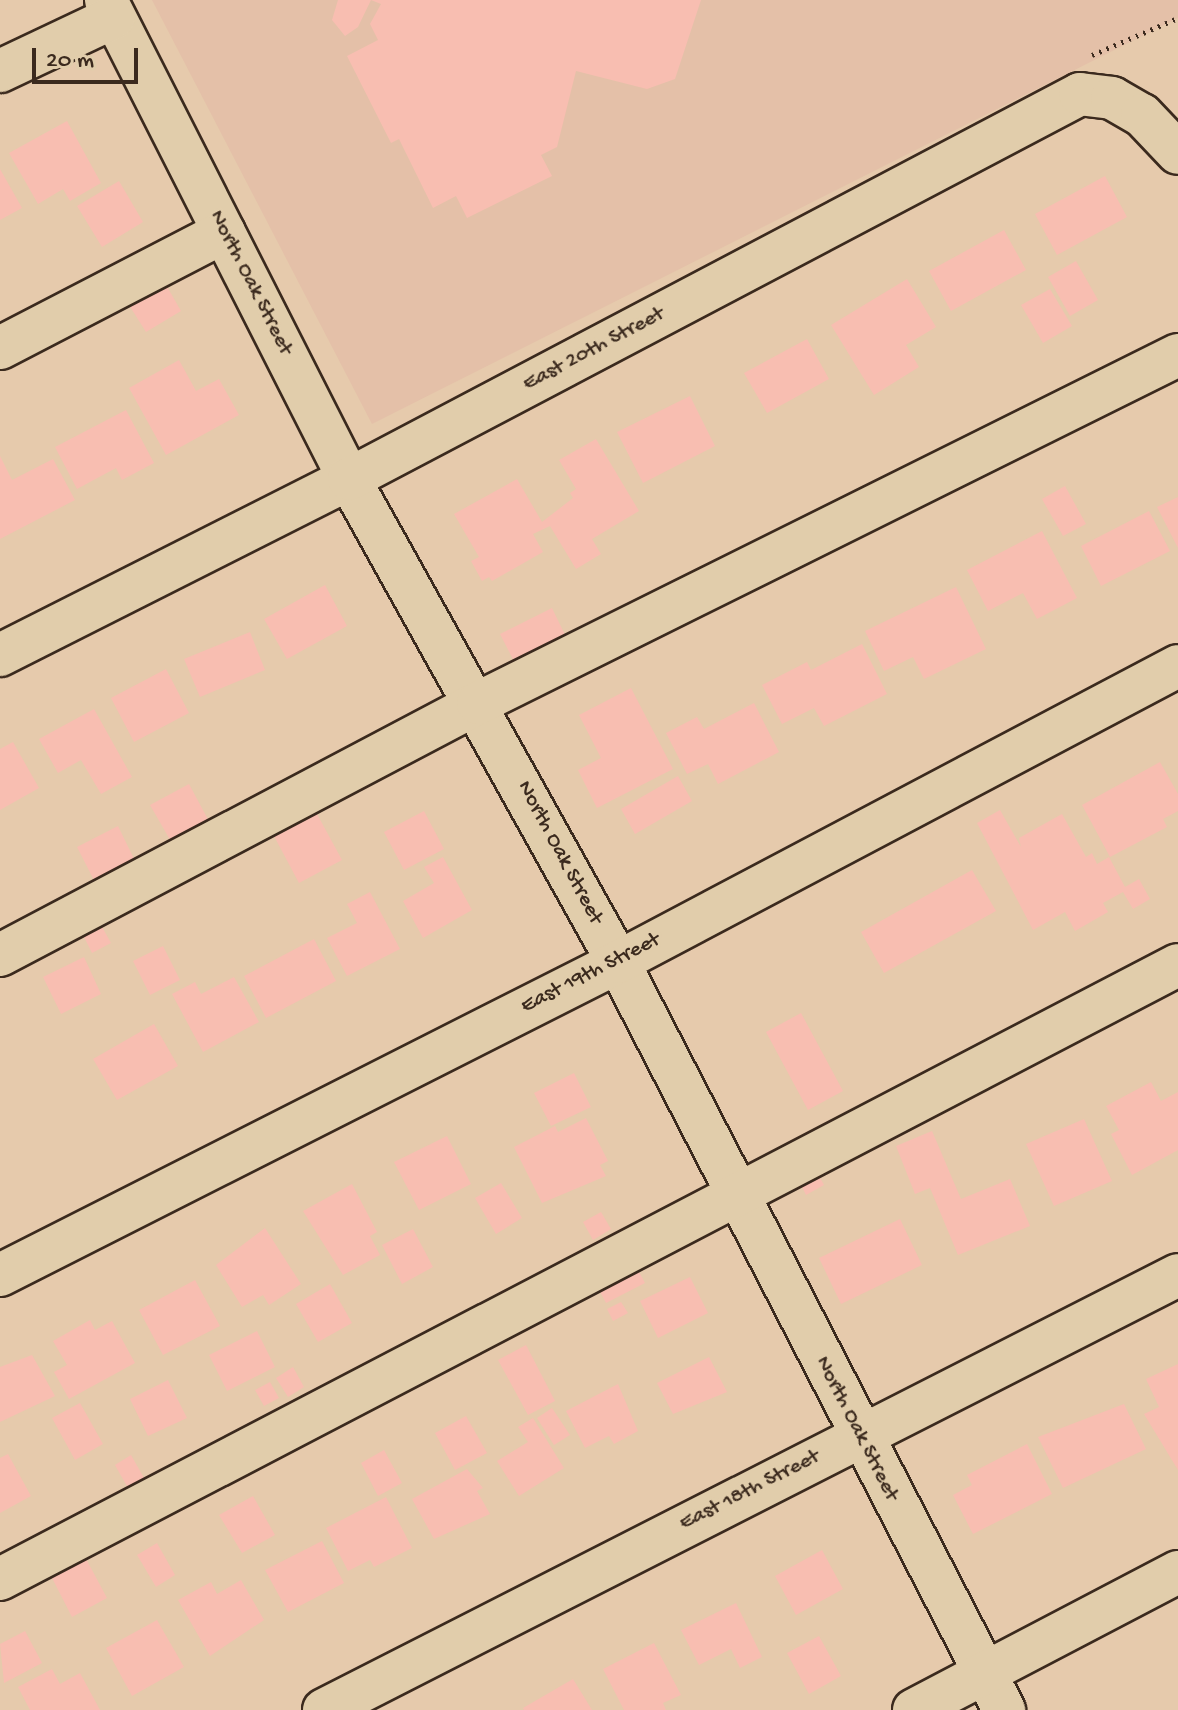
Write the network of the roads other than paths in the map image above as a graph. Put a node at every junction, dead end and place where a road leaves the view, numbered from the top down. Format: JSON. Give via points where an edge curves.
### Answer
{"nodes":[{"id":1,"x":110,"y":8,"type":"edge"},
{"id":2,"x":0,"y":71,"type":"edge"},
{"id":3,"x":1178,"y":153,"type":"edge"},
{"id":4,"x":224,"y":232,"type":"junction"},
{"id":5,"x":0,"y":348,"type":"edge"},
{"id":6,"x":1178,"y":355,"type":"edge"},
{"id":7,"x":349,"y":479,"type":"junction"},
{"id":8,"x":0,"y":655,"type":"edge"},
{"id":9,"x":1178,"y":666,"type":"edge"},
{"id":10,"x":478,"y":703,"type":"junction"},
{"id":11,"x":0,"y":955,"type":"edge"},
{"id":12,"x":618,"y":962,"type":"junction"},
{"id":13,"x":1178,"y":965,"type":"edge"},
{"id":14,"x":739,"y":1195,"type":"junction"},
{"id":15,"x":0,"y":1275,"type":"edge"},
{"id":16,"x":1178,"y":1275,"type":"edge"},
{"id":17,"x":858,"y":1435,"type":"junction"},
{"id":18,"x":1178,"y":1572,"type":"edge"},
{"id":19,"x":0,"y":1579,"type":"edge"},
{"id":20,"x":985,"y":1673,"type":"junction"},
{"id":21,"x":324,"y":1710,"type":"edge"},
{"id":22,"x":914,"y":1710,"type":"edge"},
{"id":23,"x":1004,"y":1710,"type":"edge"}],
"edges":[{"from":1,"to":2,"type":"street"},
{"from":1,"to":4,"type":"street","name":"North Oak Street"},
{"from":3,"to":7,"type":"street","name":"East 20th Street","via":[[1142,115],[1112,98],[1080,94]]},
{"from":4,"to":5,"type":"street"},
{"from":4,"to":7,"type":"street","name":"North Oak Street"},
{"from":6,"to":10,"type":"street"},
{"from":7,"to":8,"type":"street","name":"East 20th Street"},
{"from":7,"to":10,"type":"street","name":"North Oak Street"},
{"from":9,"to":12,"type":"street","name":"East 19th Street"},
{"from":10,"to":11,"type":"street"},
{"from":10,"to":12,"type":"street","name":"North Oak Street"},
{"from":12,"to":14,"type":"street","name":"North Oak Street"},
{"from":12,"to":15,"type":"street","name":"East 19th Street"},
{"from":13,"to":14,"type":"street"},
{"from":14,"to":17,"type":"street","name":"North Oak Street"},
{"from":14,"to":19,"type":"street"},
{"from":16,"to":17,"type":"street","name":"East 18th Street"},
{"from":17,"to":20,"type":"street","name":"North Oak Street"},
{"from":17,"to":21,"type":"street","name":"East 18th Street"},
{"from":18,"to":20,"type":"street"},
{"from":20,"to":22,"type":"street"},
{"from":20,"to":23,"type":"street","name":"North Oak Street"}]}
